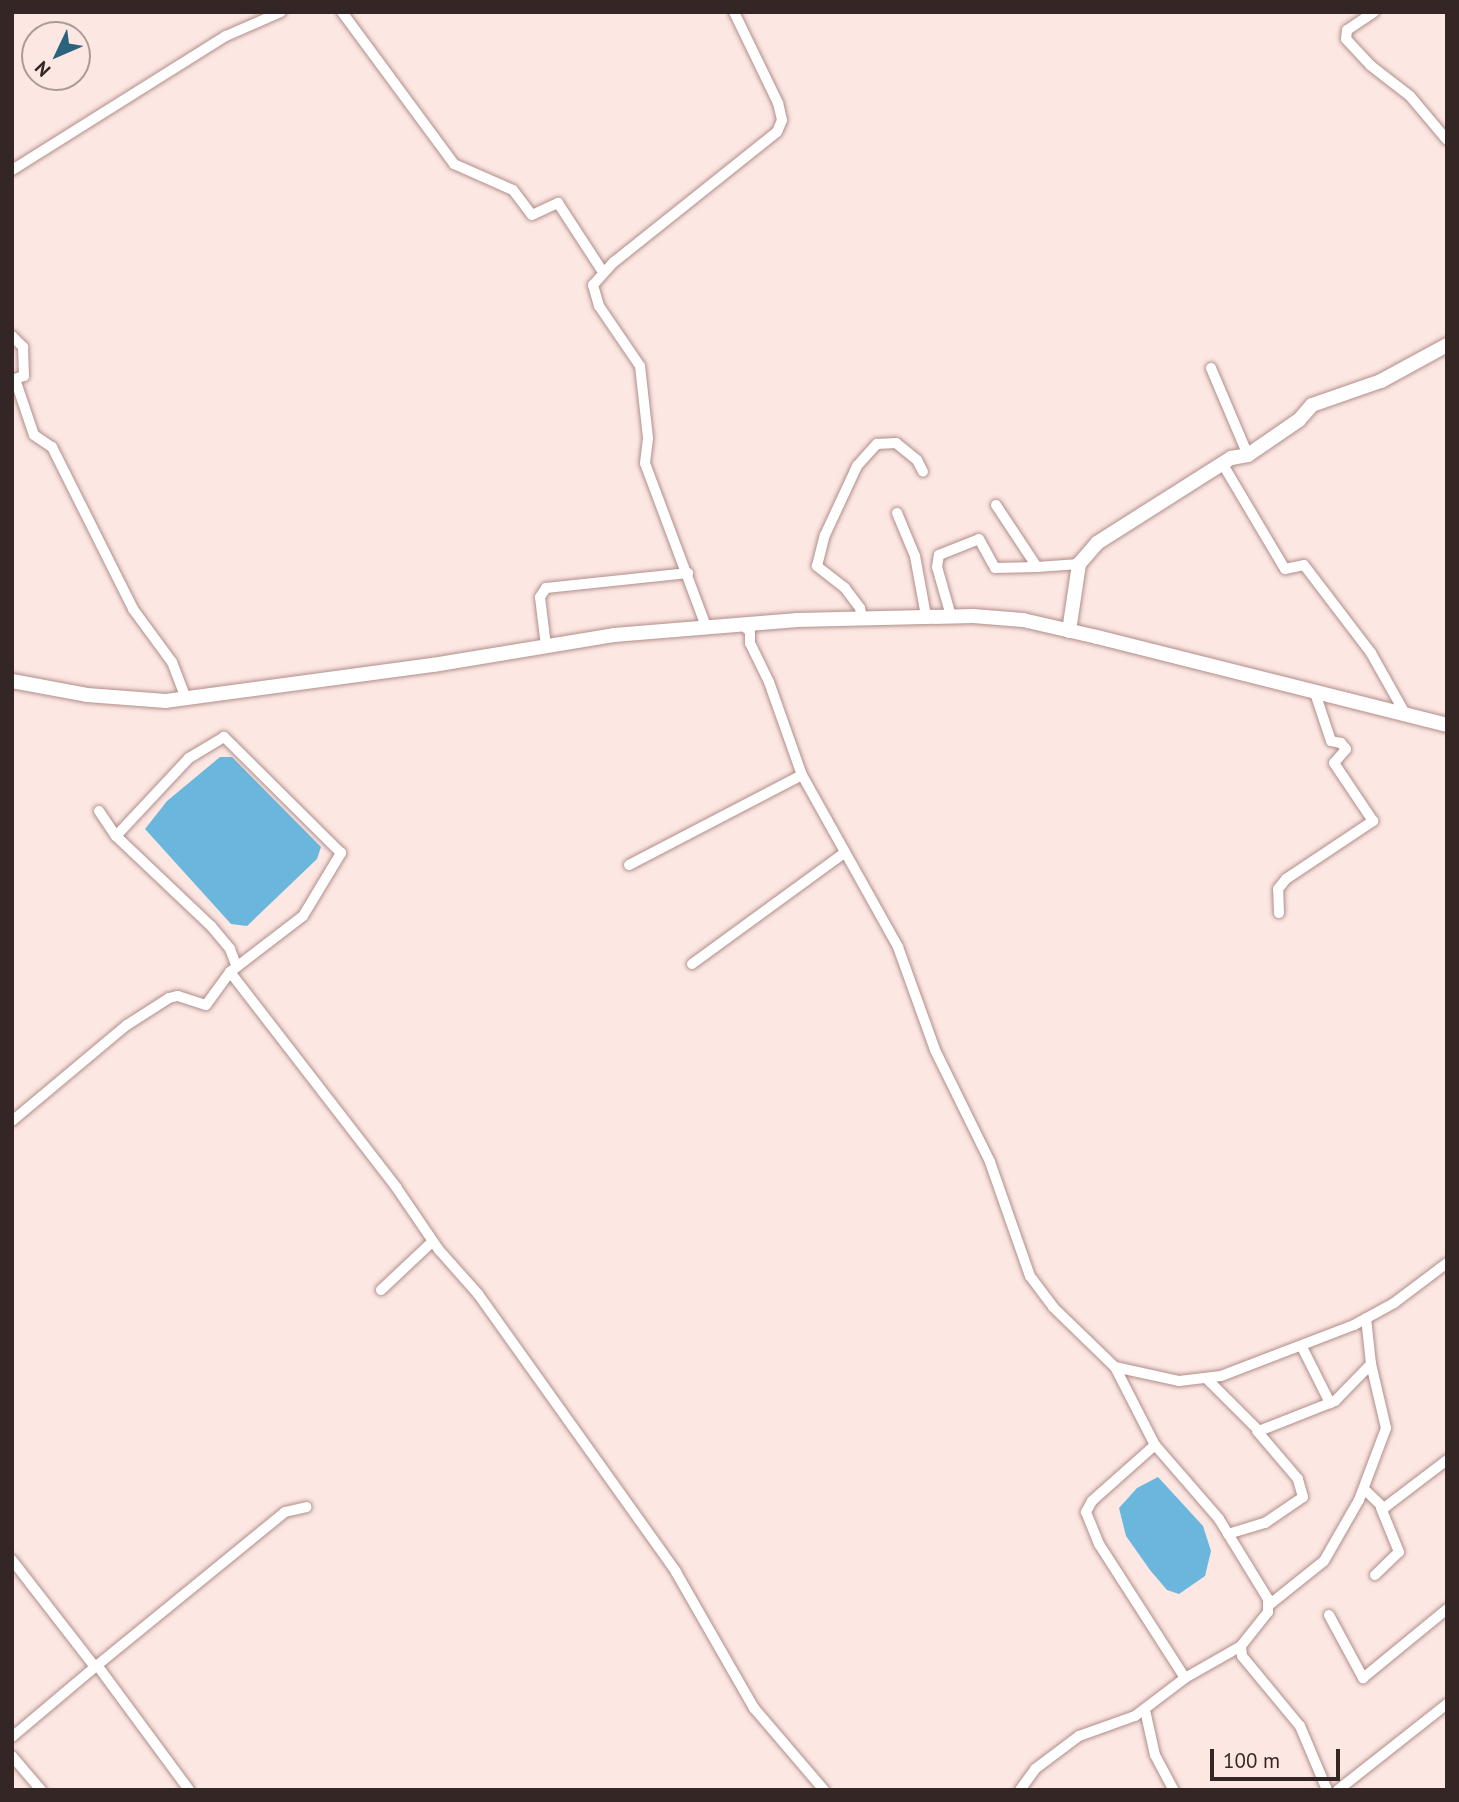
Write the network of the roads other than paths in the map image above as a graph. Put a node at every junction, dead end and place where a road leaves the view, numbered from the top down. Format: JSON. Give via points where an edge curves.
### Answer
{"nodes":[{"id":1,"x":281,"y":12,"type":"edge"},
{"id":2,"x":342,"y":12,"type":"edge"},
{"id":3,"x":734,"y":12,"type":"edge"},
{"id":4,"x":1374,"y":12,"type":"edge"},
{"id":5,"x":1447,"y":140,"type":"edge"},
{"id":6,"x":12,"y":170,"type":"edge"},
{"id":7,"x":603,"y":272,"type":"junction"},
{"id":8,"x":12,"y":336,"type":"edge"},
{"id":9,"x":1447,"y":345,"type":"edge"},
{"id":10,"x":1211,"y":368,"type":"dead end"},
{"id":11,"x":14,"y":380,"type":"edge"},
{"id":12,"x":1248,"y":455,"type":"junction"},
{"id":13,"x":1222,"y":463,"type":"junction"},
{"id":14,"x":923,"y":472,"type":"dead end"},
{"id":15,"x":996,"y":505,"type":"dead end"},
{"id":16,"x":897,"y":513,"type":"dead end"},
{"id":17,"x":1079,"y":564,"type":"junction"},
{"id":18,"x":1037,"y":567,"type":"junction"},
{"id":19,"x":688,"y":573,"type":"junction"},
{"id":20,"x":926,"y":616,"type":"junction"},
{"id":21,"x":951,"y":616,"type":"junction"},
{"id":22,"x":862,"y":617,"type":"junction"},
{"id":23,"x":742,"y":624,"type":"junction"},
{"id":24,"x":707,"y":629,"type":"junction"},
{"id":25,"x":1069,"y":631,"type":"junction"},
{"id":26,"x":546,"y":646,"type":"junction"},
{"id":27,"x":12,"y":681,"type":"edge"},
{"id":28,"x":1315,"y":693,"type":"junction"},
{"id":29,"x":186,"y":699,"type":"junction"},
{"id":30,"x":1406,"y":715,"type":"junction"},
{"id":31,"x":1447,"y":725,"type":"edge"},
{"id":32,"x":802,"y":775,"type":"junction"},
{"id":33,"x":99,"y":811,"type":"dead end"},
{"id":34,"x":116,"y":836,"type":"junction"},
{"id":35,"x":844,"y":853,"type":"junction"},
{"id":36,"x":629,"y":865,"type":"dead end"},
{"id":37,"x":1279,"y":913,"type":"dead end"},
{"id":38,"x":692,"y":964,"type":"dead end"},
{"id":39,"x":233,"y":970,"type":"junction"},
{"id":40,"x":12,"y":1121,"type":"edge"},
{"id":41,"x":432,"y":1241,"type":"junction"},
{"id":42,"x":1446,"y":1266,"type":"edge"},
{"id":43,"x":381,"y":1290,"type":"dead end"},
{"id":44,"x":1366,"y":1318,"type":"junction"},
{"id":45,"x":1302,"y":1346,"type":"junction"},
{"id":46,"x":1371,"y":1364,"type":"junction"},
{"id":47,"x":1115,"y":1367,"type":"junction"},
{"id":48,"x":1207,"y":1379,"type":"junction"},
{"id":49,"x":1330,"y":1403,"type":"junction"},
{"id":50,"x":1257,"y":1431,"type":"junction"},
{"id":51,"x":1155,"y":1445,"type":"junction"},
{"id":52,"x":1447,"y":1460,"type":"edge"},
{"id":53,"x":1364,"y":1489,"type":"junction"},
{"id":54,"x":306,"y":1507,"type":"dead end"},
{"id":55,"x":1381,"y":1508,"type":"junction"},
{"id":56,"x":1228,"y":1534,"type":"junction"},
{"id":57,"x":12,"y":1560,"type":"edge"},
{"id":58,"x":1375,"y":1575,"type":"dead end"},
{"id":59,"x":1269,"y":1605,"type":"junction"},
{"id":60,"x":1447,"y":1609,"type":"edge"},
{"id":61,"x":1329,"y":1615,"type":"dead end"},
{"id":62,"x":1241,"y":1646,"type":"junction"},
{"id":63,"x":96,"y":1666,"type":"junction"},
{"id":64,"x":1185,"y":1678,"type":"junction"},
{"id":65,"x":1447,"y":1704,"type":"edge"},
{"id":66,"x":1145,"y":1710,"type":"junction"},
{"id":67,"x":12,"y":1737,"type":"edge"},
{"id":68,"x":13,"y":1758,"type":"edge"},
{"id":69,"x":41,"y":1790,"type":"edge"},
{"id":70,"x":189,"y":1790,"type":"edge"},
{"id":71,"x":824,"y":1790,"type":"edge"},
{"id":72,"x":1020,"y":1790,"type":"edge"},
{"id":73,"x":1174,"y":1790,"type":"edge"},
{"id":74,"x":1327,"y":1790,"type":"edge"},
{"id":75,"x":1338,"y":1790,"type":"edge"}],
"edges":[{"from":1,"to":6,"type":"street","via":[[226,36]]},
{"from":2,"to":7,"type":"street","via":[[454,164],[513,190],[532,215],[558,203]]},
{"from":3,"to":7,"type":"street","via":[[778,103],[782,120],[777,132]]},
{"from":4,"to":5,"type":"street","via":[[1347,30],[1346,39],[1410,96]]},
{"from":7,"to":19,"type":"street","via":[[593,285],[594,295],[640,366],[648,438],[645,463]]},
{"from":8,"to":11,"type":"street","via":[[23,347],[24,376]]},
{"from":9,"to":12,"type":"street","via":[[1381,381],[1312,405],[1299,420]]},
{"from":10,"to":12,"type":"street"},
{"from":11,"to":29,"type":"street","via":[[34,435],[52,447],[134,609],[172,662]]},
{"from":12,"to":13,"type":"street"},
{"from":13,"to":17,"type":"street","via":[[1097,543]]},
{"from":13,"to":30,"type":"street","via":[[1285,569],[1304,565],[1371,653]]},
{"from":14,"to":22,"type":"street","via":[[917,460],[896,443],[877,444],[857,466],[825,535],[817,566],[845,587]]},
{"from":15,"to":18,"type":"street"},
{"from":16,"to":20,"type":"street","via":[[915,556]]},
{"from":17,"to":18,"type":"street"},
{"from":17,"to":25,"type":"street"},
{"from":18,"to":21,"type":"street","via":[[995,568],[976,539],[939,555],[937,567]]},
{"from":19,"to":24,"type":"street"},
{"from":19,"to":26,"type":"street","via":[[546,588],[540,597]]},
{"from":20,"to":21,"type":"street"},
{"from":20,"to":22,"type":"street"},
{"from":21,"to":25,"type":"street","via":[[1004,617]]},
{"from":22,"to":23,"type":"street"},
{"from":23,"to":24,"type":"street"},
{"from":23,"to":32,"type":"street","via":[[750,632],[750,643]]},
{"from":24,"to":26,"type":"street"},
{"from":25,"to":28,"type":"street"},
{"from":26,"to":29,"type":"street"},
{"from":27,"to":29,"type":"street","via":[[128,700]]},
{"from":28,"to":30,"type":"street"},
{"from":28,"to":37,"type":"street","via":[[1331,741],[1346,749],[1334,761],[1336,766],[1373,821],[1286,878],[1278,889]]},
{"from":30,"to":31,"type":"street"},
{"from":32,"to":35,"type":"street"},
{"from":32,"to":36,"type":"street"},
{"from":33,"to":34,"type":"street"},
{"from":34,"to":39,"type":"street","via":[[211,926],[230,949]]},
{"from":34,"to":39,"type":"street","via":[[189,758],[224,737],[339,846],[341,853],[303,916]]},
{"from":35,"to":38,"type":"street"},
{"from":35,"to":47,"type":"street","via":[[898,947],[935,1050],[981,1142],[1035,1286]]},
{"from":39,"to":40,"type":"street","via":[[206,1006],[178,996],[169,998],[127,1025]]},
{"from":39,"to":41,"type":"street"},
{"from":41,"to":43,"type":"street"},
{"from":41,"to":71,"type":"street","via":[[478,1294],[676,1572],[754,1708]]},
{"from":42,"to":44,"type":"street"},
{"from":44,"to":45,"type":"street"},
{"from":44,"to":46,"type":"street"},
{"from":45,"to":48,"type":"street"},
{"from":45,"to":49,"type":"street"},
{"from":46,"to":49,"type":"street"},
{"from":46,"to":53,"type":"street","via":[[1386,1428]]},
{"from":47,"to":48,"type":"street","via":[[1179,1381]]},
{"from":47,"to":51,"type":"street"},
{"from":48,"to":50,"type":"street"},
{"from":49,"to":50,"type":"street"},
{"from":50,"to":56,"type":"street","via":[[1298,1479],[1303,1497],[1265,1523]]},
{"from":51,"to":56,"type":"street"},
{"from":51,"to":64,"type":"street","via":[[1092,1501],[1086,1512],[1098,1544]]},
{"from":52,"to":55,"type":"street"},
{"from":53,"to":55,"type":"street"},
{"from":53,"to":59,"type":"street","via":[[1324,1560]]},
{"from":54,"to":63,"type":"street","via":[[285,1512]]},
{"from":55,"to":58,"type":"street","via":[[1399,1552]]},
{"from":56,"to":59,"type":"street"},
{"from":57,"to":63,"type":"street"},
{"from":59,"to":62,"type":"street","via":[[1266,1618]]},
{"from":60,"to":61,"type":"street","via":[[1363,1678]]},
{"from":62,"to":64,"type":"street"},
{"from":62,"to":74,"type":"street","via":[[1251,1671],[1300,1726]]},
{"from":63,"to":67,"type":"street"},
{"from":63,"to":70,"type":"street"},
{"from":64,"to":66,"type":"street"},
{"from":65,"to":75,"type":"street"},
{"from":66,"to":72,"type":"street","via":[[1079,1736],[1035,1769]]},
{"from":66,"to":73,"type":"street","via":[[1155,1755]]},
{"from":68,"to":69,"type":"street"}]}
